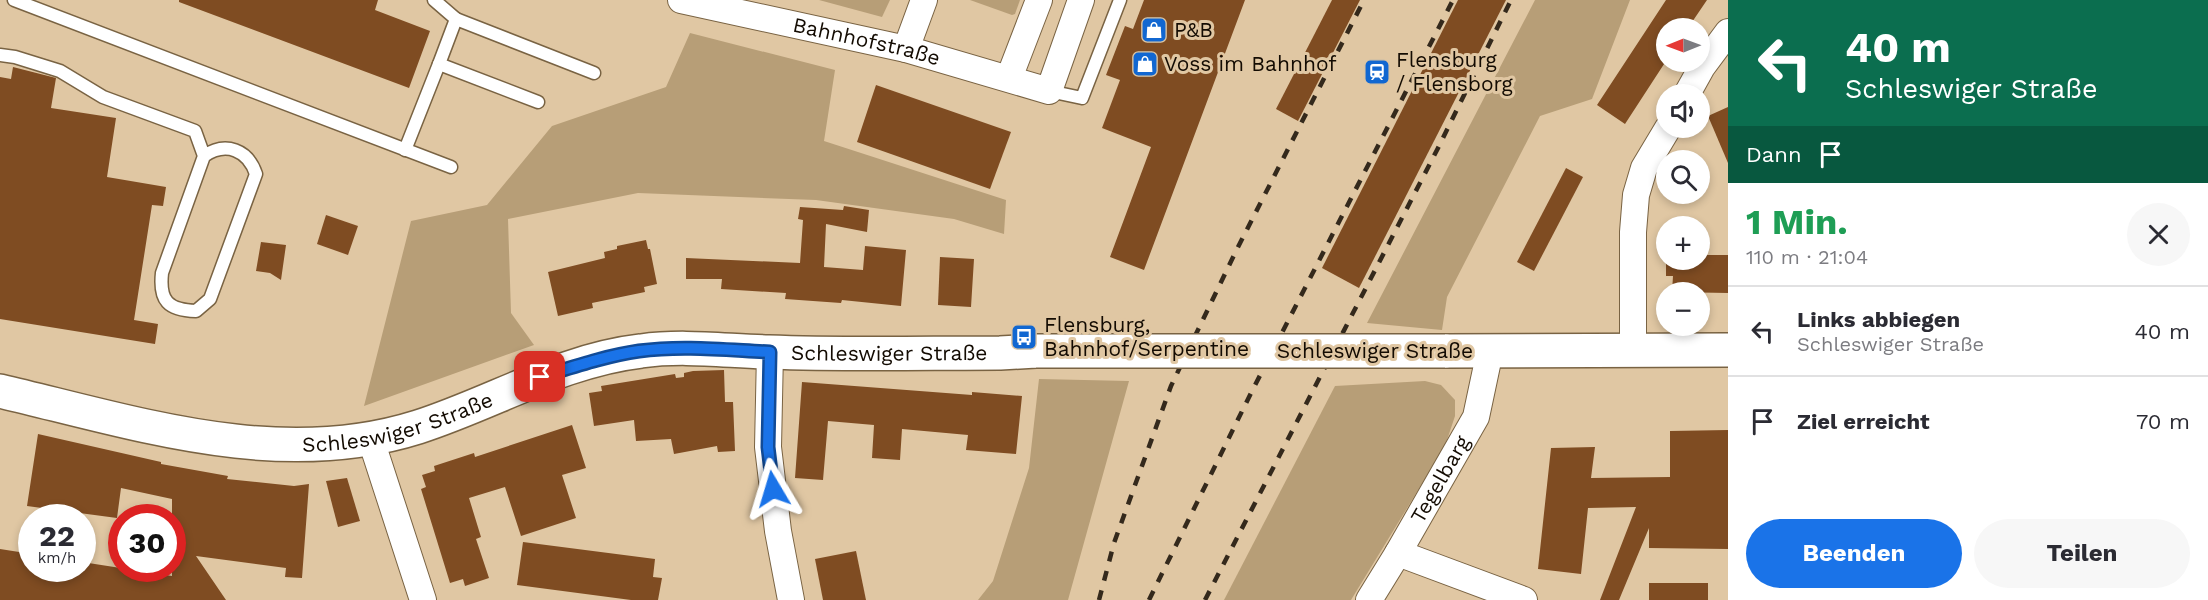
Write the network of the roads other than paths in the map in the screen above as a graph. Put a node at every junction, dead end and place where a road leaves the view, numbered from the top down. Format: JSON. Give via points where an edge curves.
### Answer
{"nodes":[{"id":1,"x":14,"y":0,"type":"edge"},
{"id":2,"x":434,"y":0,"type":"edge"},
{"id":3,"x":681,"y":0,"type":"edge"},
{"id":4,"x":924,"y":0,"type":"edge"},
{"id":5,"x":1039,"y":0,"type":"edge"},
{"id":6,"x":1082,"y":0,"type":"edge"},
{"id":7,"x":1120,"y":0,"type":"edge"},
{"id":8,"x":456,"y":19,"type":"junction"},
{"id":9,"x":1728,"y":32,"type":"edge"},
{"id":10,"x":906,"y":49,"type":"junction"},
{"id":11,"x":0,"y":55,"type":"edge"},
{"id":12,"x":439,"y":64,"type":"junction"},
{"id":13,"x":594,"y":73,"type":"dead end"},
{"id":14,"x":1009,"y":78,"type":"junction"},
{"id":15,"x":1692,"y":84,"type":"edge"},
{"id":16,"x":1049,"y":91,"type":"junction"},
{"id":17,"x":538,"y":102,"type":"dead end"},
{"id":18,"x":1662,"y":138,"type":"edge"},
{"id":19,"x":405,"y":150,"type":"junction"},
{"id":20,"x":204,"y":156,"type":"junction"},
{"id":21,"x":451,"y":167,"type":"dead end"},
{"id":22,"x":1728,"y":350,"type":"edge"},
{"id":23,"x":1490,"y":351,"type":"junction"},
{"id":24,"x":770,"y":352,"type":"junction"},
{"id":25,"x":1633,"y":352,"type":"junction"},
{"id":26,"x":0,"y":391,"type":"edge"},
{"id":27,"x":370,"y":440,"type":"junction"},
{"id":28,"x":1398,"y":553,"type":"junction"},
{"id":29,"x":423,"y":600,"type":"edge"},
{"id":30,"x":791,"y":600,"type":"edge"},
{"id":31,"x":1369,"y":600,"type":"edge"},
{"id":32,"x":1524,"y":600,"type":"edge"}],
"edges":[{"from":1,"to":19,"type":"lane"},
{"from":2,"to":8,"type":"lane"},
{"from":3,"to":10,"type":"street","name":"Bahnhofstraße"},
{"from":4,"to":10,"type":"street"},
{"from":5,"to":14,"type":"street"},
{"from":6,"to":16,"type":"street"},
{"from":7,"to":16,"type":"lane","via":[[1082,98]]},
{"from":8,"to":12,"type":"lane"},
{"from":8,"to":13,"type":"lane"},
{"from":9,"to":15,"type":"street"},
{"from":10,"to":14,"type":"street","name":"Bahnhofstraße"},
{"from":11,"to":20,"type":"lane","via":[[60,71],[103,98],[195,131]]},
{"from":12,"to":17,"type":"lane"},
{"from":12,"to":19,"type":"lane"},
{"from":14,"to":16,"type":"street","name":"Bahnhofstraße"},
{"from":18,"to":25,"type":"street","via":[[1644,168],[1636,195]]},
{"from":19,"to":21,"type":"lane"},
{"from":20,"to":20,"type":"lane","via":[[162,273],[160,289],[167,303],[180,310],[196,311],[210,299],[256,174],[252,162],[239,152],[214,149]]},
{"from":22,"to":25,"type":"main road","name":"Schleswiger Straße"},
{"from":23,"to":24,"type":"main road","name":"Schleswiger Straße","bridge":true},
{"from":23,"to":25,"type":"main road","name":"Schleswiger Straße"},
{"from":23,"to":28,"type":"street","name":"Tegelbarg","via":[[1476,417]]},
{"from":24,"to":27,"type":"main road","name":"Schleswiger Straße","via":[[699,348],[641,351],[593,360],[540,377],[470,408]]},
{"from":24,"to":30,"type":"street","via":[[768,447]]},
{"from":26,"to":27,"type":"main road","name":"Schleswiger Straße","via":[[201,438],[262,445]]},
{"from":27,"to":29,"type":"street"},
{"from":28,"to":31,"type":"street","name":"Tegelbarg"},
{"from":28,"to":32,"type":"street"}]}
